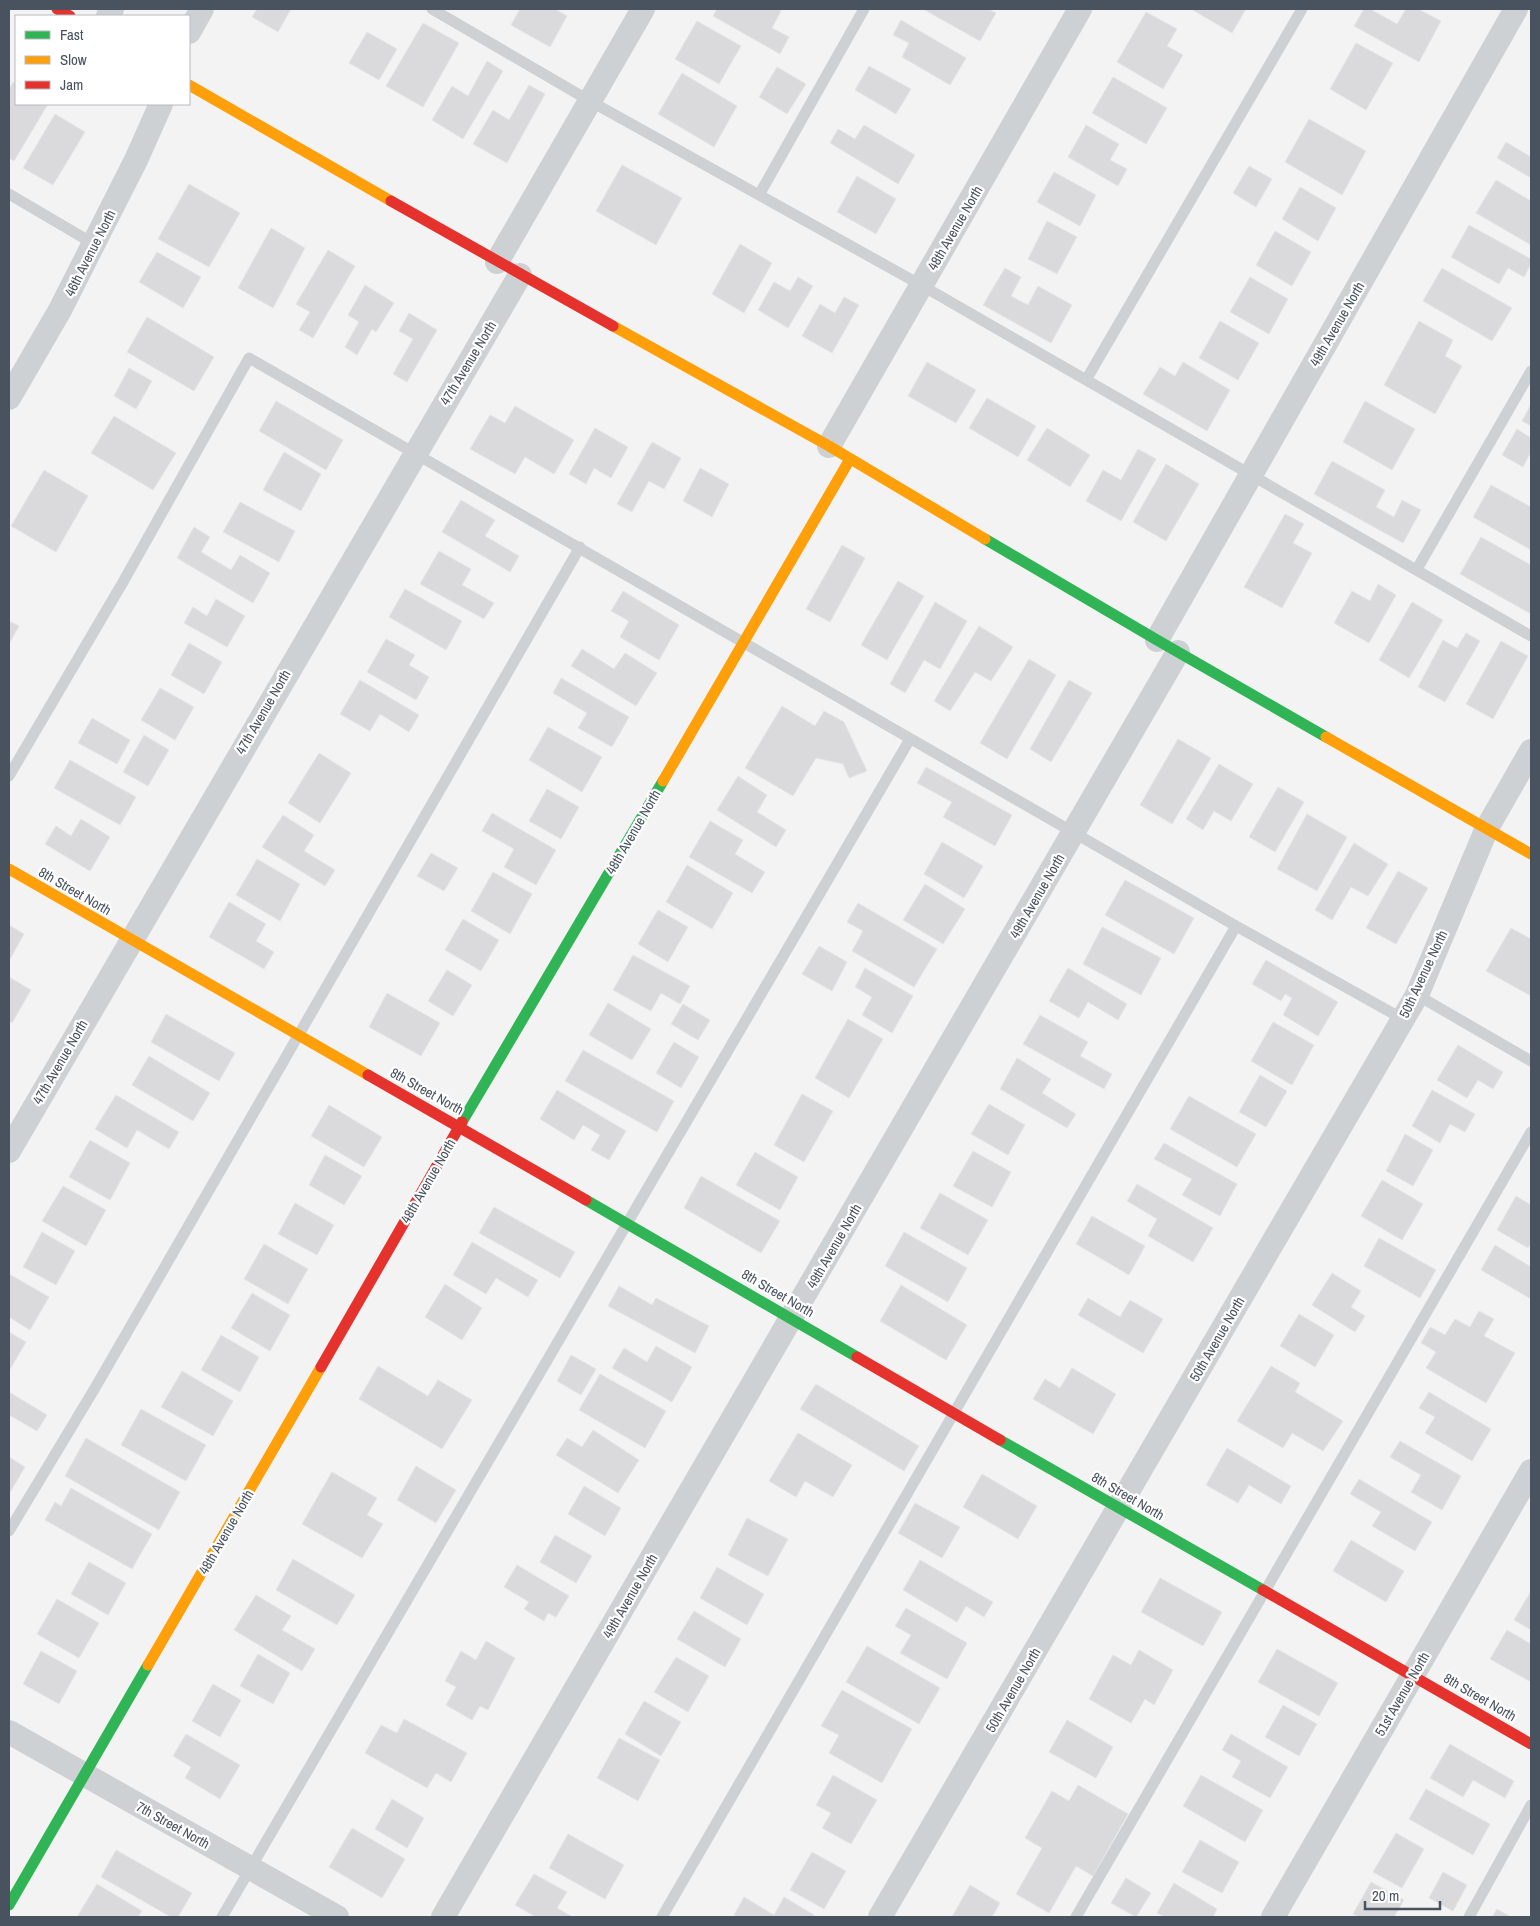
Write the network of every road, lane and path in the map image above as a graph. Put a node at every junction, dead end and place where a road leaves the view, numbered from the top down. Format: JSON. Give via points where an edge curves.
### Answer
{"nodes":[{"id":1,"x":57,"y":9,"type":"edge"},
{"id":2,"x":202,"y":9,"type":"edge"},
{"id":3,"x":432,"y":9,"type":"edge"},
{"id":4,"x":643,"y":9,"type":"edge"},
{"id":5,"x":864,"y":9,"type":"edge"},
{"id":6,"x":1080,"y":9,"type":"edge"},
{"id":7,"x":1302,"y":9,"type":"edge"},
{"id":8,"x":1516,"y":9,"type":"edge"},
{"id":9,"x":68,"y":15,"type":"edge"},
{"id":10,"x":190,"y":30,"type":"edge"},
{"id":11,"x":190,"y":86,"type":"edge"},
{"id":12,"x":590,"y":101,"type":"junction"},
{"id":13,"x":162,"y":105,"type":"edge"},
{"id":14,"x":9,"y":194,"type":"edge"},
{"id":15,"x":759,"y":195,"type":"junction"},
{"id":16,"x":94,"y":244,"type":"junction"},
{"id":17,"x":497,"y":262,"type":"junction"},
{"id":18,"x":520,"y":275,"type":"junction"},
{"id":19,"x":922,"y":285,"type":"junction"},
{"id":20,"x":1531,"y":370,"type":"edge"},
{"id":21,"x":1086,"y":380,"type":"junction"},
{"id":22,"x":9,"y":398,"type":"edge"},
{"id":23,"x":829,"y":446,"type":"junction"},
{"id":24,"x":415,"y":452,"type":"junction"},
{"id":25,"x":850,"y":458,"type":"junction"},
{"id":26,"x":1251,"y":475,"type":"junction"},
{"id":27,"x":580,"y":548,"type":"junction"},
{"id":28,"x":1417,"y":569,"type":"junction"},
{"id":29,"x":1531,"y":636,"type":"edge"},
{"id":30,"x":1157,"y":640,"type":"junction"},
{"id":31,"x":744,"y":643,"type":"junction"},
{"id":32,"x":1178,"y":652,"type":"junction"},
{"id":33,"x":910,"y":739,"type":"junction"},
{"id":34,"x":1531,"y":751,"type":"edge"},
{"id":35,"x":9,"y":776,"type":"edge"},
{"id":36,"x":1487,"y":828,"type":"junction"},
{"id":37,"x":1074,"y":832,"type":"junction"},
{"id":38,"x":1531,"y":854,"type":"edge"},
{"id":39,"x":9,"y":869,"type":"edge"},
{"id":40,"x":1236,"y":926,"type":"junction"},
{"id":41,"x":131,"y":940,"type":"junction"},
{"id":42,"x":1416,"y":995,"type":"junction"},
{"id":43,"x":1403,"y":1019,"type":"junction"},
{"id":44,"x":298,"y":1036,"type":"junction"},
{"id":45,"x":1531,"y":1061,"type":"edge"},
{"id":46,"x":460,"y":1126,"type":"junction"},
{"id":47,"x":1531,"y":1132,"type":"edge"},
{"id":48,"x":9,"y":1150,"type":"edge"},
{"id":49,"x":627,"y":1223,"type":"junction"},
{"id":50,"x":792,"y":1318,"type":"junction"},
{"id":51,"x":955,"y":1414,"type":"junction"},
{"id":52,"x":1531,"y":1471,"type":"edge"},
{"id":53,"x":1119,"y":1508,"type":"junction"},
{"id":54,"x":9,"y":1531,"type":"edge"},
{"id":55,"x":1265,"y":1593,"type":"junction"},
{"id":56,"x":1413,"y":1676,"type":"junction"},
{"id":57,"x":9,"y":1732,"type":"edge"},
{"id":58,"x":1531,"y":1744,"type":"edge"},
{"id":59,"x":85,"y":1775,"type":"junction"},
{"id":60,"x":1531,"y":1804,"type":"edge"},
{"id":61,"x":251,"y":1869,"type":"junction"},
{"id":62,"x":9,"y":1905,"type":"edge"},
{"id":63,"x":222,"y":1917,"type":"edge"},
{"id":64,"x":337,"y":1917,"type":"edge"},
{"id":65,"x":442,"y":1917,"type":"edge"},
{"id":66,"x":662,"y":1917,"type":"edge"},
{"id":67,"x":880,"y":1917,"type":"edge"},
{"id":68,"x":1076,"y":1917,"type":"edge"},
{"id":69,"x":1273,"y":1917,"type":"edge"},
{"id":70,"x":1469,"y":1917,"type":"edge"}],
"edges":[{"from":1,"to":9,"type":"street"},
{"from":2,"to":10,"type":"street"},
{"from":3,"to":12,"type":"lane"},
{"from":4,"to":12,"type":"street"},
{"from":5,"to":15,"type":"lane"},
{"from":6,"to":19,"type":"street","name":"48th Avenue North"},
{"from":7,"to":21,"type":"lane"},
{"from":8,"to":26,"type":"street","name":"49th Avenue North"},
{"from":11,"to":17,"type":"street"},
{"from":12,"to":15,"type":"lane"},
{"from":12,"to":17,"type":"street"},
{"from":13,"to":16,"type":"street","name":"46th Avenue North"},
{"from":14,"to":16,"type":"lane"},
{"from":15,"to":19,"type":"lane"},
{"from":16,"to":22,"type":"street","name":"46th Avenue North"},
{"from":17,"to":18,"type":"street"},
{"from":18,"to":23,"type":"street"},
{"from":18,"to":24,"type":"street","name":"47th Avenue North"},
{"from":19,"to":21,"type":"lane"},
{"from":19,"to":23,"type":"street","name":"48th Avenue North"},
{"from":20,"to":28,"type":"lane"},
{"from":21,"to":26,"type":"lane"},
{"from":23,"to":25,"type":"street"},
{"from":24,"to":27,"type":"lane"},
{"from":24,"to":35,"type":"lane","via":[[249,358]]},
{"from":24,"to":41,"type":"street","name":"47th Avenue North"},
{"from":25,"to":30,"type":"street"},
{"from":25,"to":31,"type":"street","name":"48th Avenue North"},
{"from":26,"to":28,"type":"lane"},
{"from":26,"to":30,"type":"street","name":"49th Avenue North"},
{"from":27,"to":31,"type":"lane"},
{"from":27,"to":44,"type":"lane"},
{"from":28,"to":29,"type":"lane"},
{"from":30,"to":32,"type":"street"},
{"from":31,"to":33,"type":"lane"},
{"from":31,"to":46,"type":"street","name":"48th Avenue North"},
{"from":32,"to":36,"type":"street"},
{"from":32,"to":37,"type":"street","name":"49th Avenue North"},
{"from":33,"to":37,"type":"lane"},
{"from":33,"to":49,"type":"lane"},
{"from":34,"to":36,"type":"street","name":"50th Avenue North"},
{"from":36,"to":38,"type":"street"},
{"from":36,"to":42,"type":"street","name":"50th Avenue North"},
{"from":37,"to":40,"type":"lane"},
{"from":37,"to":50,"type":"street","name":"49th Avenue North"},
{"from":39,"to":41,"type":"street","name":"8th Street North"},
{"from":40,"to":43,"type":"lane"},
{"from":40,"to":51,"type":"lane"},
{"from":41,"to":44,"type":"street","name":"8th Street North"},
{"from":41,"to":48,"type":"street","name":"47th Avenue North"},
{"from":42,"to":43,"type":"street","name":"50th Avenue North"},
{"from":42,"to":45,"type":"lane"},
{"from":43,"to":53,"type":"street","name":"50th Avenue North"},
{"from":44,"to":46,"type":"street","name":"8th Street North"},
{"from":44,"to":54,"type":"lane"},
{"from":46,"to":49,"type":"street","name":"8th Street North"},
{"from":46,"to":59,"type":"street","name":"48th Avenue North"},
{"from":47,"to":55,"type":"lane"},
{"from":49,"to":50,"type":"street","name":"8th Street North"},
{"from":49,"to":61,"type":"lane"},
{"from":50,"to":51,"type":"street","name":"8th Street North"},
{"from":50,"to":65,"type":"street","name":"49th Avenue North"},
{"from":51,"to":53,"type":"street","name":"8th Street North"},
{"from":51,"to":66,"type":"lane"},
{"from":52,"to":56,"type":"street","name":"51st Avenue North"},
{"from":53,"to":55,"type":"street","name":"8th Street North"},
{"from":53,"to":67,"type":"street","name":"50th Avenue North"},
{"from":55,"to":56,"type":"street","name":"8th Street North"},
{"from":55,"to":68,"type":"lane"},
{"from":56,"to":58,"type":"street","name":"8th Street North"},
{"from":56,"to":69,"type":"street","name":"51st Avenue North"},
{"from":57,"to":59,"type":"street","name":"7th Street North"},
{"from":59,"to":61,"type":"street","name":"7th Street North"},
{"from":59,"to":62,"type":"street","name":"48th Avenue North"},
{"from":60,"to":70,"type":"lane"},
{"from":61,"to":63,"type":"lane"},
{"from":61,"to":64,"type":"street","name":"7th Street North"}]}
